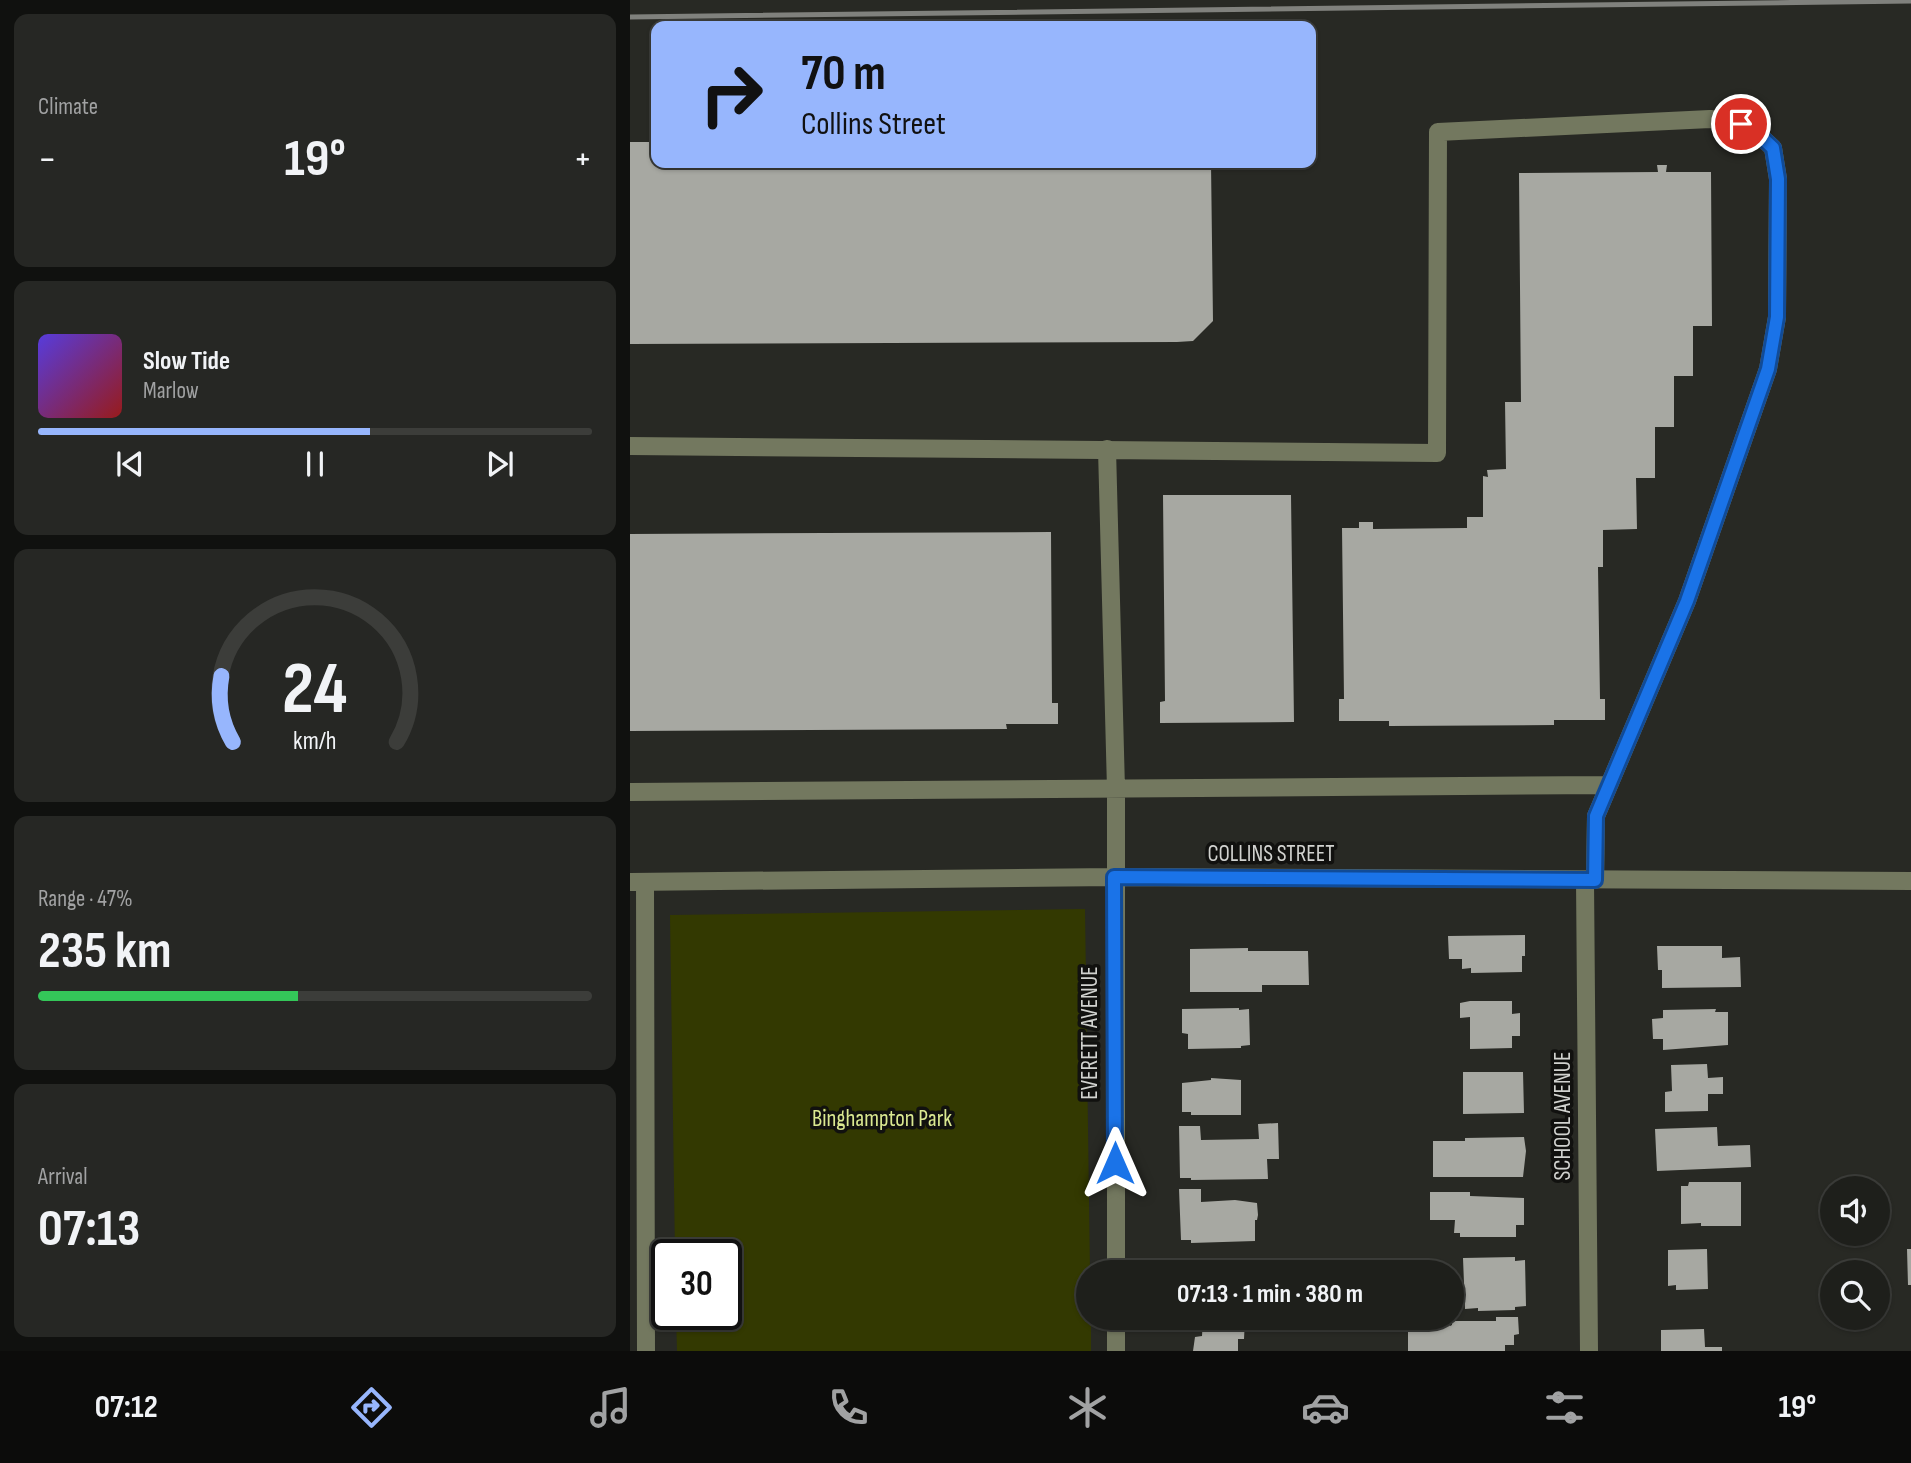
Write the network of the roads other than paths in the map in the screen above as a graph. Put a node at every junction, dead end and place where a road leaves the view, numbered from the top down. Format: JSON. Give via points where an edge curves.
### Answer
{"nodes":[{"id":1,"x":630,"y":446,"type":"edge"},
{"id":2,"x":1107,"y":449,"type":"junction"},
{"id":3,"x":1609,"y":785,"type":"junction"},
{"id":4,"x":1116,"y":789,"type":"junction"},
{"id":5,"x":630,"y":792,"type":"edge"},
{"id":6,"x":1114,"y":877,"type":"junction"},
{"id":7,"x":1590,"y":880,"type":"junction"},
{"id":8,"x":1911,"y":881,"type":"edge"},
{"id":9,"x":637,"y":882,"type":"edge"},
{"id":10,"x":1116,"y":1260,"type":"edge"},
{"id":11,"x":1116,"y":1330,"type":"edge"},
{"id":12,"x":646,"y":1351,"type":"edge"},
{"id":13,"x":1116,"y":1351,"type":"edge"},
{"id":14,"x":1589,"y":1351,"type":"edge"}],
"edges":[{"from":1,"to":2,"type":"street"},
{"from":2,"to":3,"type":"street","name":"SCHOOL AVENUE","via":[[1437,453],[1438,132],[1710,119],[1741,124],[1758,134],[1773,148],[1778,179],[1777,317],[1768,369],[1687,601]]},
{"from":2,"to":4,"type":"street","name":"EVERETT AVENUE"},
{"from":3,"to":4,"type":"street"},
{"from":3,"to":7,"type":"street","name":"SCHOOL AVENUE","via":[[1596,816]]},
{"from":4,"to":5,"type":"street"},
{"from":4,"to":6,"type":"street","name":"EVERETT AVENUE"},
{"from":6,"to":7,"type":"street","name":"COLLINS STREET"},
{"from":6,"to":9,"type":"street","name":"COLLINS STREET"},
{"from":6,"to":10,"type":"street","name":"EVERETT AVENUE"},
{"from":7,"to":8,"type":"street","name":"COLLINS STREET"},
{"from":7,"to":14,"type":"street","name":"SCHOOL AVENUE"},
{"from":9,"to":12,"type":"street"},
{"from":11,"to":13,"type":"street"}]}
